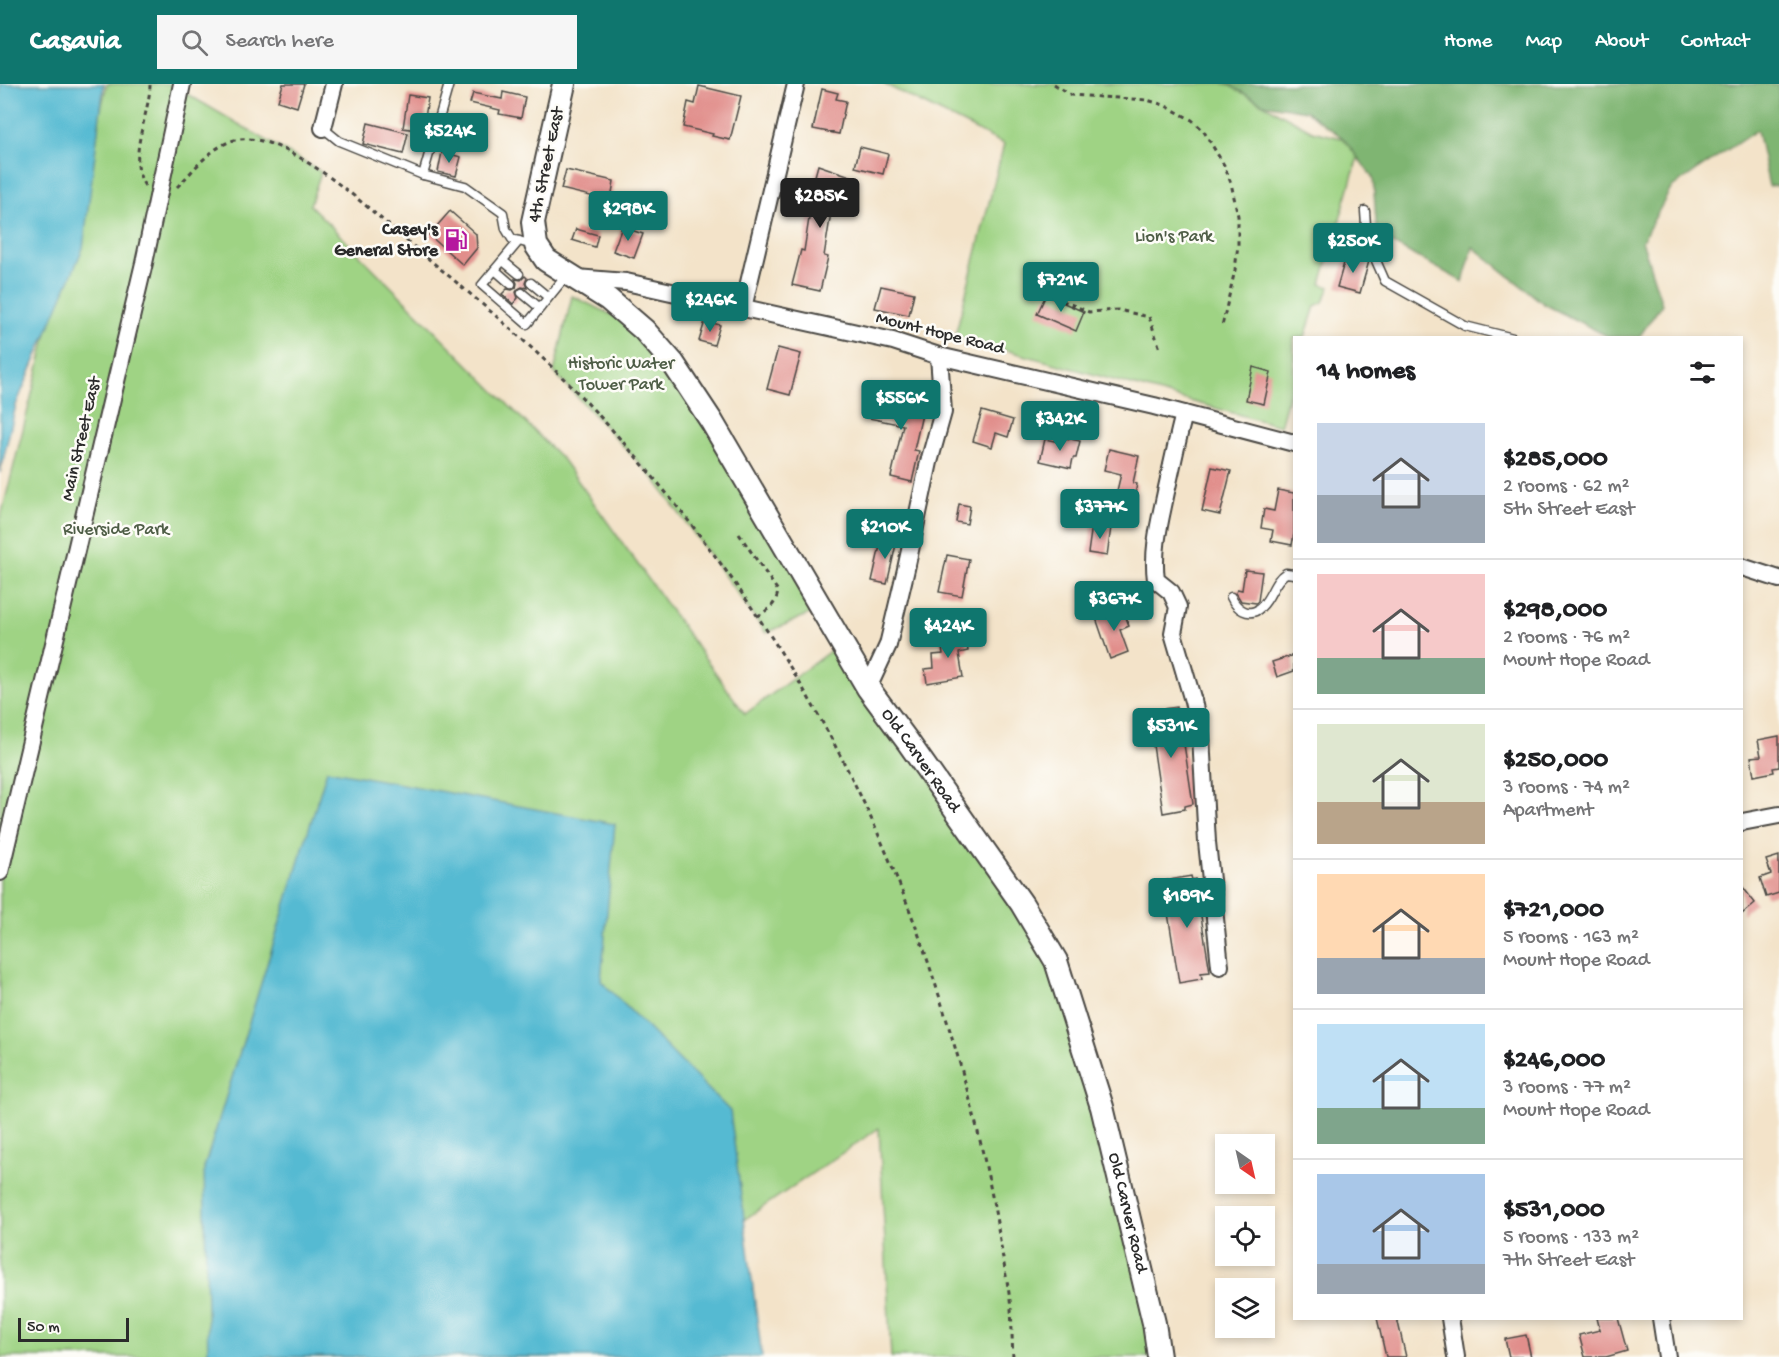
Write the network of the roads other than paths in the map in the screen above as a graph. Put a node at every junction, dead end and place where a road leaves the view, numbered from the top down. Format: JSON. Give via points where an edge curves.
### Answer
{"nodes":[{"id":1,"x":182,"y":84,"type":"edge"},
{"id":2,"x":334,"y":84,"type":"edge"},
{"id":3,"x":449,"y":84,"type":"edge"},
{"id":4,"x":564,"y":84,"type":"edge"},
{"id":5,"x":796,"y":84,"type":"edge"},
{"id":6,"x":323,"y":128,"type":"joint"},
{"id":7,"x":423,"y":175,"type":"junction"},
{"id":8,"x":1365,"y":211,"type":"dead end"},
{"id":9,"x":527,"y":243,"type":"junction"},
{"id":10,"x":503,"y":261,"type":"junction"},
{"id":11,"x":495,"y":270,"type":"junction"},
{"id":12,"x":519,"y":274,"type":"dead end"},
{"id":13,"x":569,"y":276,"type":"junction"},
{"id":14,"x":531,"y":283,"type":"dead end"},
{"id":15,"x":511,"y":284,"type":"dead end"},
{"id":16,"x":522,"y":293,"type":"dead end"},
{"id":17,"x":548,"y":297,"type":"junction"},
{"id":18,"x":540,"y":308,"type":"junction"},
{"id":19,"x":743,"y":308,"type":"junction"},
{"id":20,"x":1504,"y":336,"type":"edge"},
{"id":21,"x":939,"y":356,"type":"junction"},
{"id":22,"x":1184,"y":414,"type":"junction"},
{"id":23,"x":1293,"y":443,"type":"edge"},
{"id":24,"x":1743,"y":567,"type":"edge"},
{"id":25,"x":1293,"y":574,"type":"edge"},
{"id":26,"x":1779,"y":579,"type":"edge"},
{"id":27,"x":1231,"y":597,"type":"dead end"},
{"id":28,"x":868,"y":688,"type":"junction"},
{"id":29,"x":1779,"y":815,"type":"edge"},
{"id":30,"x":1743,"y":822,"type":"edge"},
{"id":31,"x":0,"y":872,"type":"edge"},
{"id":32,"x":1220,"y":966,"type":"dead end"},
{"id":33,"x":1450,"y":1320,"type":"edge"},
{"id":34,"x":1661,"y":1320,"type":"edge"},
{"id":35,"x":1159,"y":1357,"type":"edge"},
{"id":36,"x":1456,"y":1357,"type":"edge"},
{"id":37,"x":1667,"y":1357,"type":"edge"}],
"edges":[{"from":1,"to":31,"type":"street","name":"Main Street East","via":[[144,263]]},
{"from":2,"to":6,"type":"street"},
{"from":3,"to":7,"type":"lane"},
{"from":4,"to":9,"type":"street","name":"4th Street East"},
{"from":5,"to":19,"type":"street"},
{"from":6,"to":7,"type":"lane","via":[[339,141]]},
{"from":7,"to":9,"type":"lane","via":[[465,186],[503,213],[512,239]]},
{"from":8,"to":20,"type":"lane","via":[[1367,240],[1385,281],[1465,326]]},
{"from":9,"to":10,"type":"lane"},
{"from":9,"to":13,"type":"street","name":"Old Carver Road"},
{"from":10,"to":11,"type":"lane"},
{"from":10,"to":12,"type":"lane"},
{"from":11,"to":15,"type":"lane"},
{"from":11,"to":18,"type":"lane","via":[[482,285],[527,324]]},
{"from":13,"to":17,"type":"lane"},
{"from":13,"to":19,"type":"street","name":"Mount Hope Road","via":[[626,282]]},
{"from":13,"to":28,"type":"street","name":"Old Carver Road","via":[[608,299],[644,330],[673,363],[712,422]]},
{"from":14,"to":17,"type":"lane"},
{"from":16,"to":18,"type":"lane"},
{"from":17,"to":18,"type":"lane"},
{"from":19,"to":21,"type":"street","name":"Mount Hope Road","via":[[893,341]]},
{"from":21,"to":22,"type":"street","name":"Mount Hope Road"},
{"from":21,"to":28,"type":"street","via":[[943,412],[888,645]]},
{"from":22,"to":23,"type":"street","name":"Mount Hope Road"},
{"from":22,"to":32,"type":"street","via":[[1154,568],[1156,580],[1171,592],[1178,607],[1173,633],[1201,737]]},
{"from":24,"to":26,"type":"street"},
{"from":25,"to":27,"type":"lane","via":[[1280,577],[1261,607],[1251,612],[1237,608]]},
{"from":28,"to":35,"type":"street","name":"Old Carver Road","via":[[1022,904],[1056,961],[1102,1107]]},
{"from":29,"to":30,"type":"street"},
{"from":33,"to":36,"type":"street"},
{"from":34,"to":37,"type":"street"}]}
